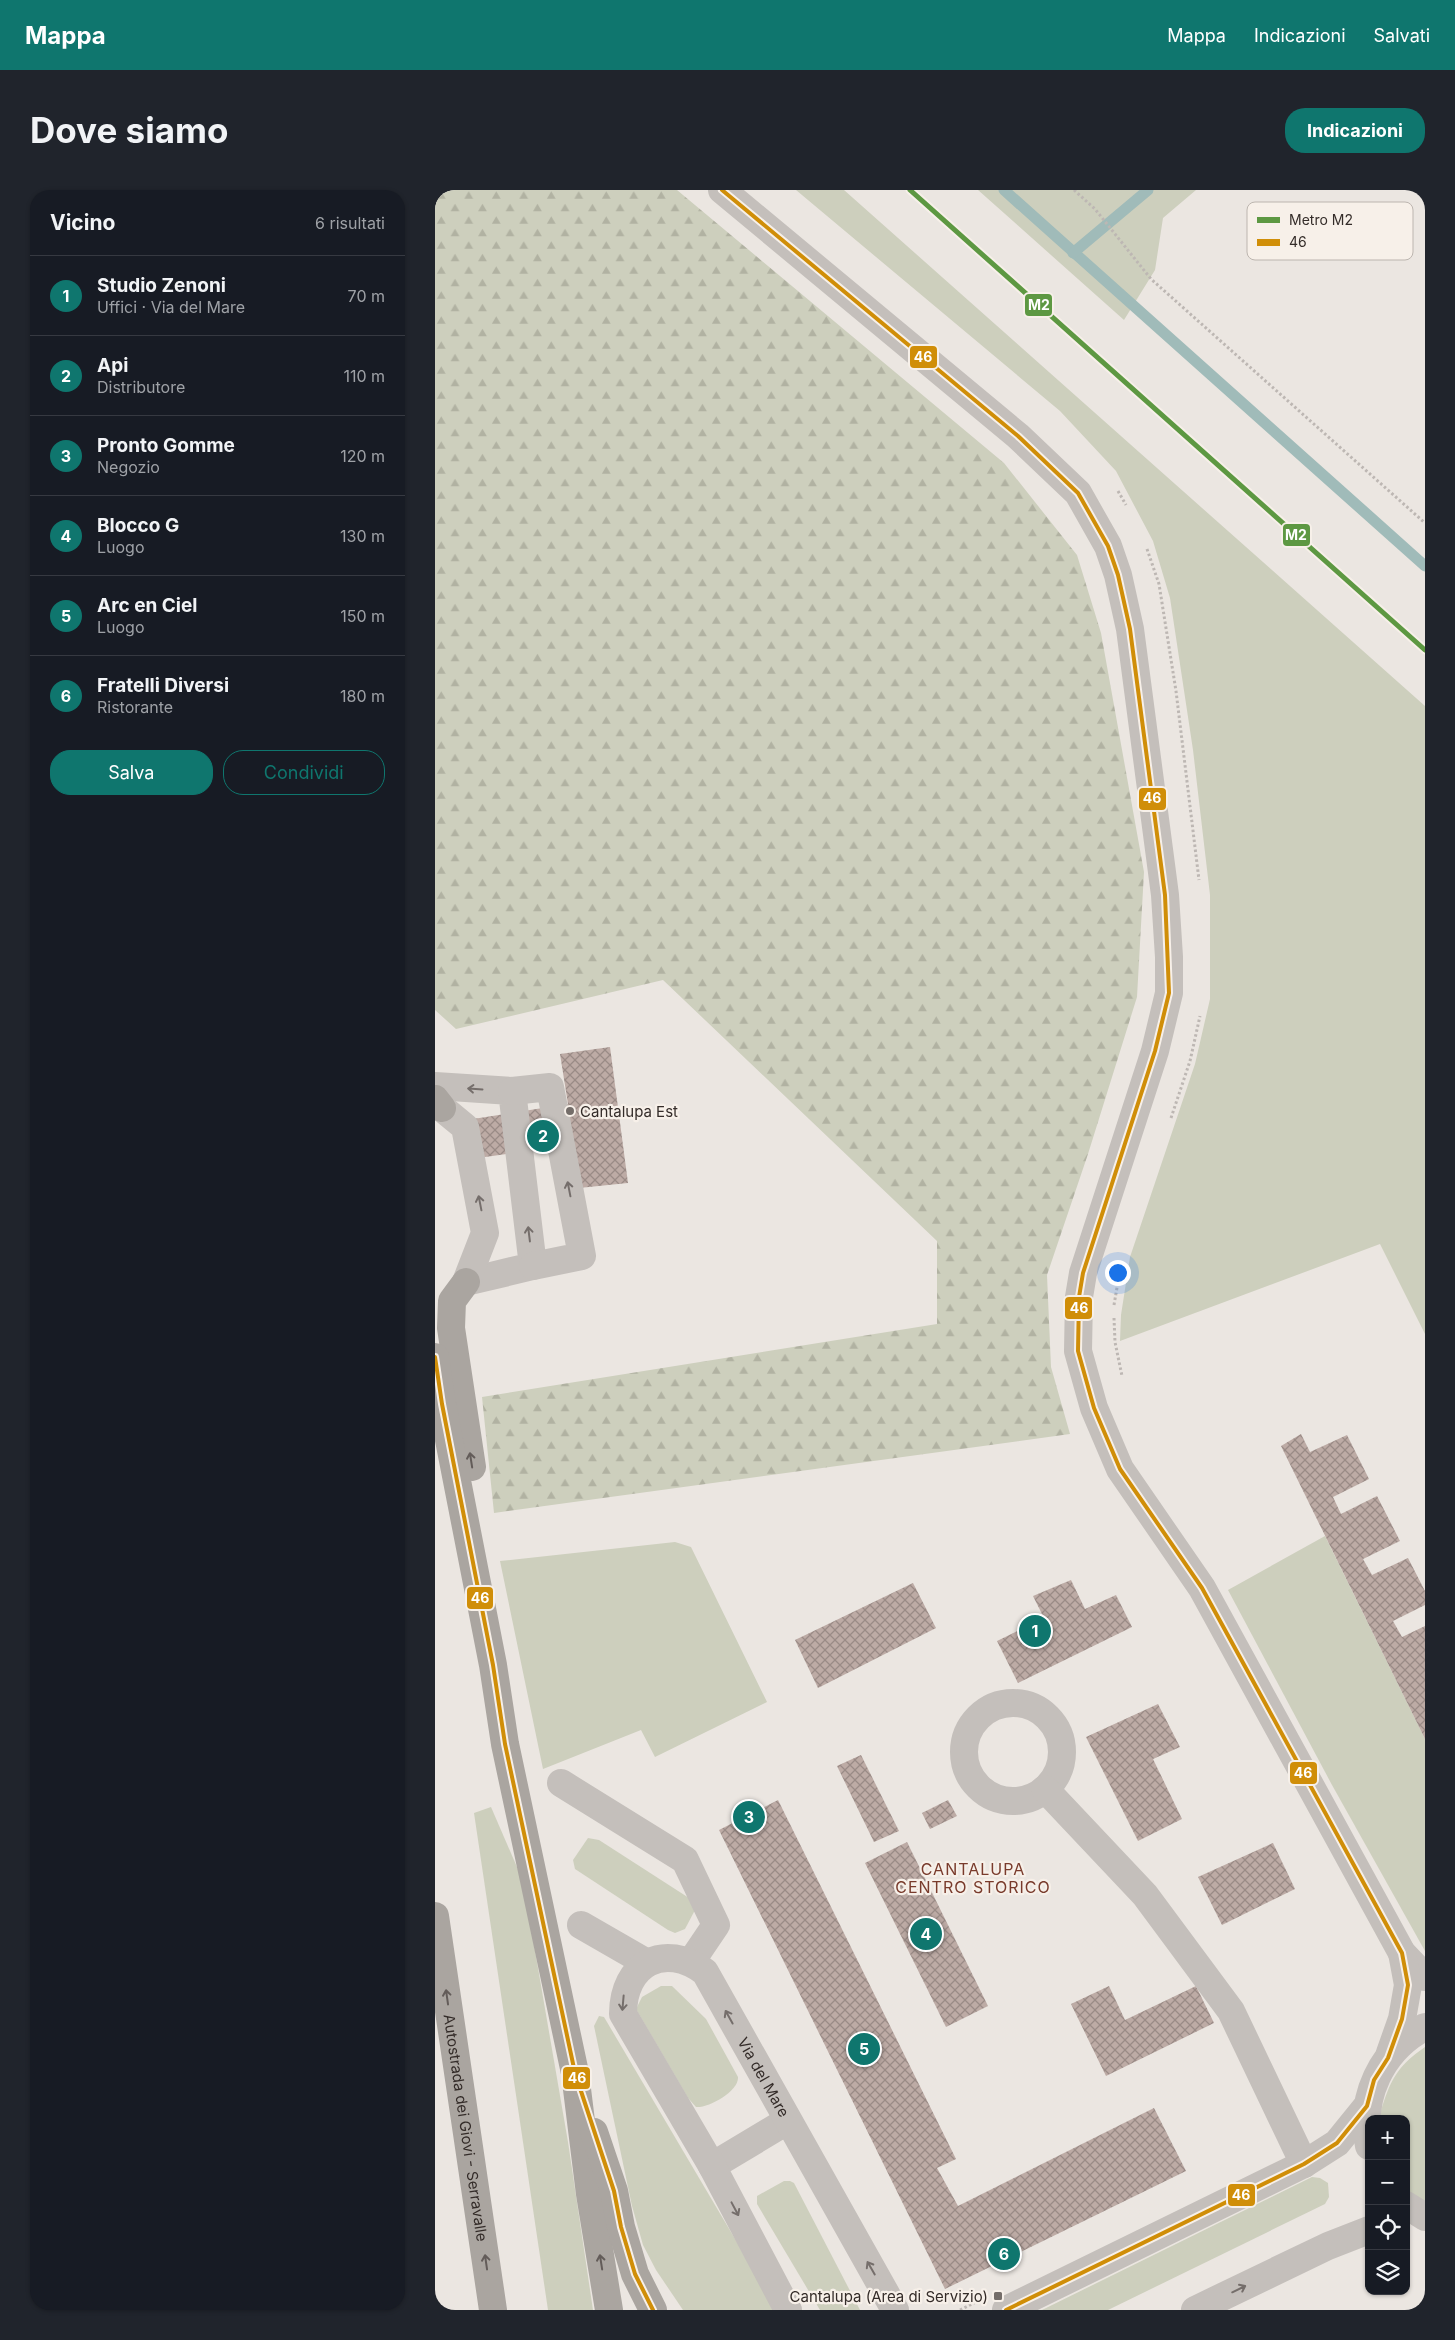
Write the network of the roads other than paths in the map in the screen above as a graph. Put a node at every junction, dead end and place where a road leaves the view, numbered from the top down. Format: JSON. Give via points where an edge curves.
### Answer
{"nodes":[{"id":1,"x":722,"y":190,"type":"edge"},
{"id":2,"x":512,"y":1092,"type":"junction"},
{"id":3,"x":437,"y":1098,"type":"edge"},
{"id":4,"x":533,"y":1266,"type":"junction"},
{"id":5,"x":466,"y":1282,"type":"junction"},
{"id":6,"x":435,"y":1357,"type":"edge"},
{"id":7,"x":493,"y":1665,"type":"junction"},
{"id":8,"x":561,"y":1783,"type":"dead end"},
{"id":9,"x":1045,"y":1789,"type":"dead end"},
{"id":10,"x":435,"y":1916,"type":"edge"},
{"id":11,"x":581,"y":1925,"type":"dead end"},
{"id":12,"x":1402,"y":1953,"type":"junction"},
{"id":13,"x":691,"y":1962,"type":"junction"},
{"id":14,"x":647,"y":1963,"type":"junction"},
{"id":15,"x":1425,"y":1977,"type":"edge"},
{"id":16,"x":1425,"y":2027,"type":"edge"},
{"id":17,"x":1388,"y":2058,"type":"junction"},
{"id":18,"x":575,"y":2073,"type":"junction"},
{"id":19,"x":1367,"y":2106,"type":"junction"},
{"id":20,"x":1367,"y":2115,"type":"edge"},
{"id":21,"x":787,"y":2121,"type":"junction"},
{"id":22,"x":1304,"y":2164,"type":"junction"},
{"id":23,"x":712,"y":2166,"type":"junction"},
{"id":24,"x":1365,"y":2232,"type":"edge"},
{"id":25,"x":493,"y":2310,"type":"edge"},
{"id":26,"x":609,"y":2310,"type":"edge"},
{"id":27,"x":653,"y":2310,"type":"edge"},
{"id":28,"x":788,"y":2310,"type":"edge"},
{"id":29,"x":895,"y":2310,"type":"edge"},
{"id":30,"x":1006,"y":2310,"type":"edge"},
{"id":31,"x":1195,"y":2310,"type":"edge"}],
"edges":[{"from":1,"to":12,"type":"street","via":[[1018,436],[1078,493],[1108,546],[1130,629],[1165,895],[1169,994],[1155,1051],[1083,1274],[1079,1297],[1078,1351],[1094,1408],[1120,1469],[1202,1588]]},
{"from":2,"to":3,"type":"street","one_way":true},
{"from":4,"to":2,"type":"street","one_way":true},
{"from":4,"to":2,"type":"street","one_way":true,"via":[[582,1256],[550,1087]]},
{"from":5,"to":3,"type":"street","one_way":true,"via":[[485,1233],[465,1127]]},
{"from":4,"to":5,"type":"street"},
{"from":7,"to":5,"type":"highway","one_way":true,"via":[[476,1492],[451,1328],[452,1301]]},
{"from":6,"to":7,"type":"highway"},
{"from":7,"to":18,"type":"highway","via":[[505,1744]]},
{"from":8,"to":13,"type":"street","via":[[685,1860],[716,1925]]},
{"from":9,"to":22,"type":"street","via":[[1145,1895],[1231,2011]]},
{"from":25,"to":10,"type":"highway","name":"Autostrada dei Giovi - Serravalle","one_way":true},
{"from":11,"to":14,"type":"street"},
{"from":12,"to":15,"type":"street"},
{"from":12,"to":17,"type":"street","via":[[1408,1984],[1402,2018]]},
{"from":13,"to":14,"type":"street","via":[[661,1958]]},
{"from":21,"to":13,"type":"street","name":"Via del Mare","one_way":true,"via":[[705,1972]]},
{"from":14,"to":23,"type":"street","one_way":true,"via":[[627,1985],[623,2014]]},
{"from":16,"to":17,"type":"street","via":[[1406,2039]]},
{"from":17,"to":19,"type":"street","via":[[1375,2080]]},
{"from":26,"to":18,"type":"highway","one_way":true},
{"from":18,"to":27,"type":"highway","via":[[614,2191],[635,2274]]},
{"from":19,"to":20,"type":"street"},
{"from":19,"to":22,"type":"street","via":[[1337,2143]]},
{"from":21,"to":23,"type":"street","name":"Via del Mare"},
{"from":29,"to":21,"type":"street","one_way":true},
{"from":22,"to":30,"type":"street"},
{"from":23,"to":28,"type":"street","one_way":true},
{"from":31,"to":24,"type":"street","one_way":true}]}
